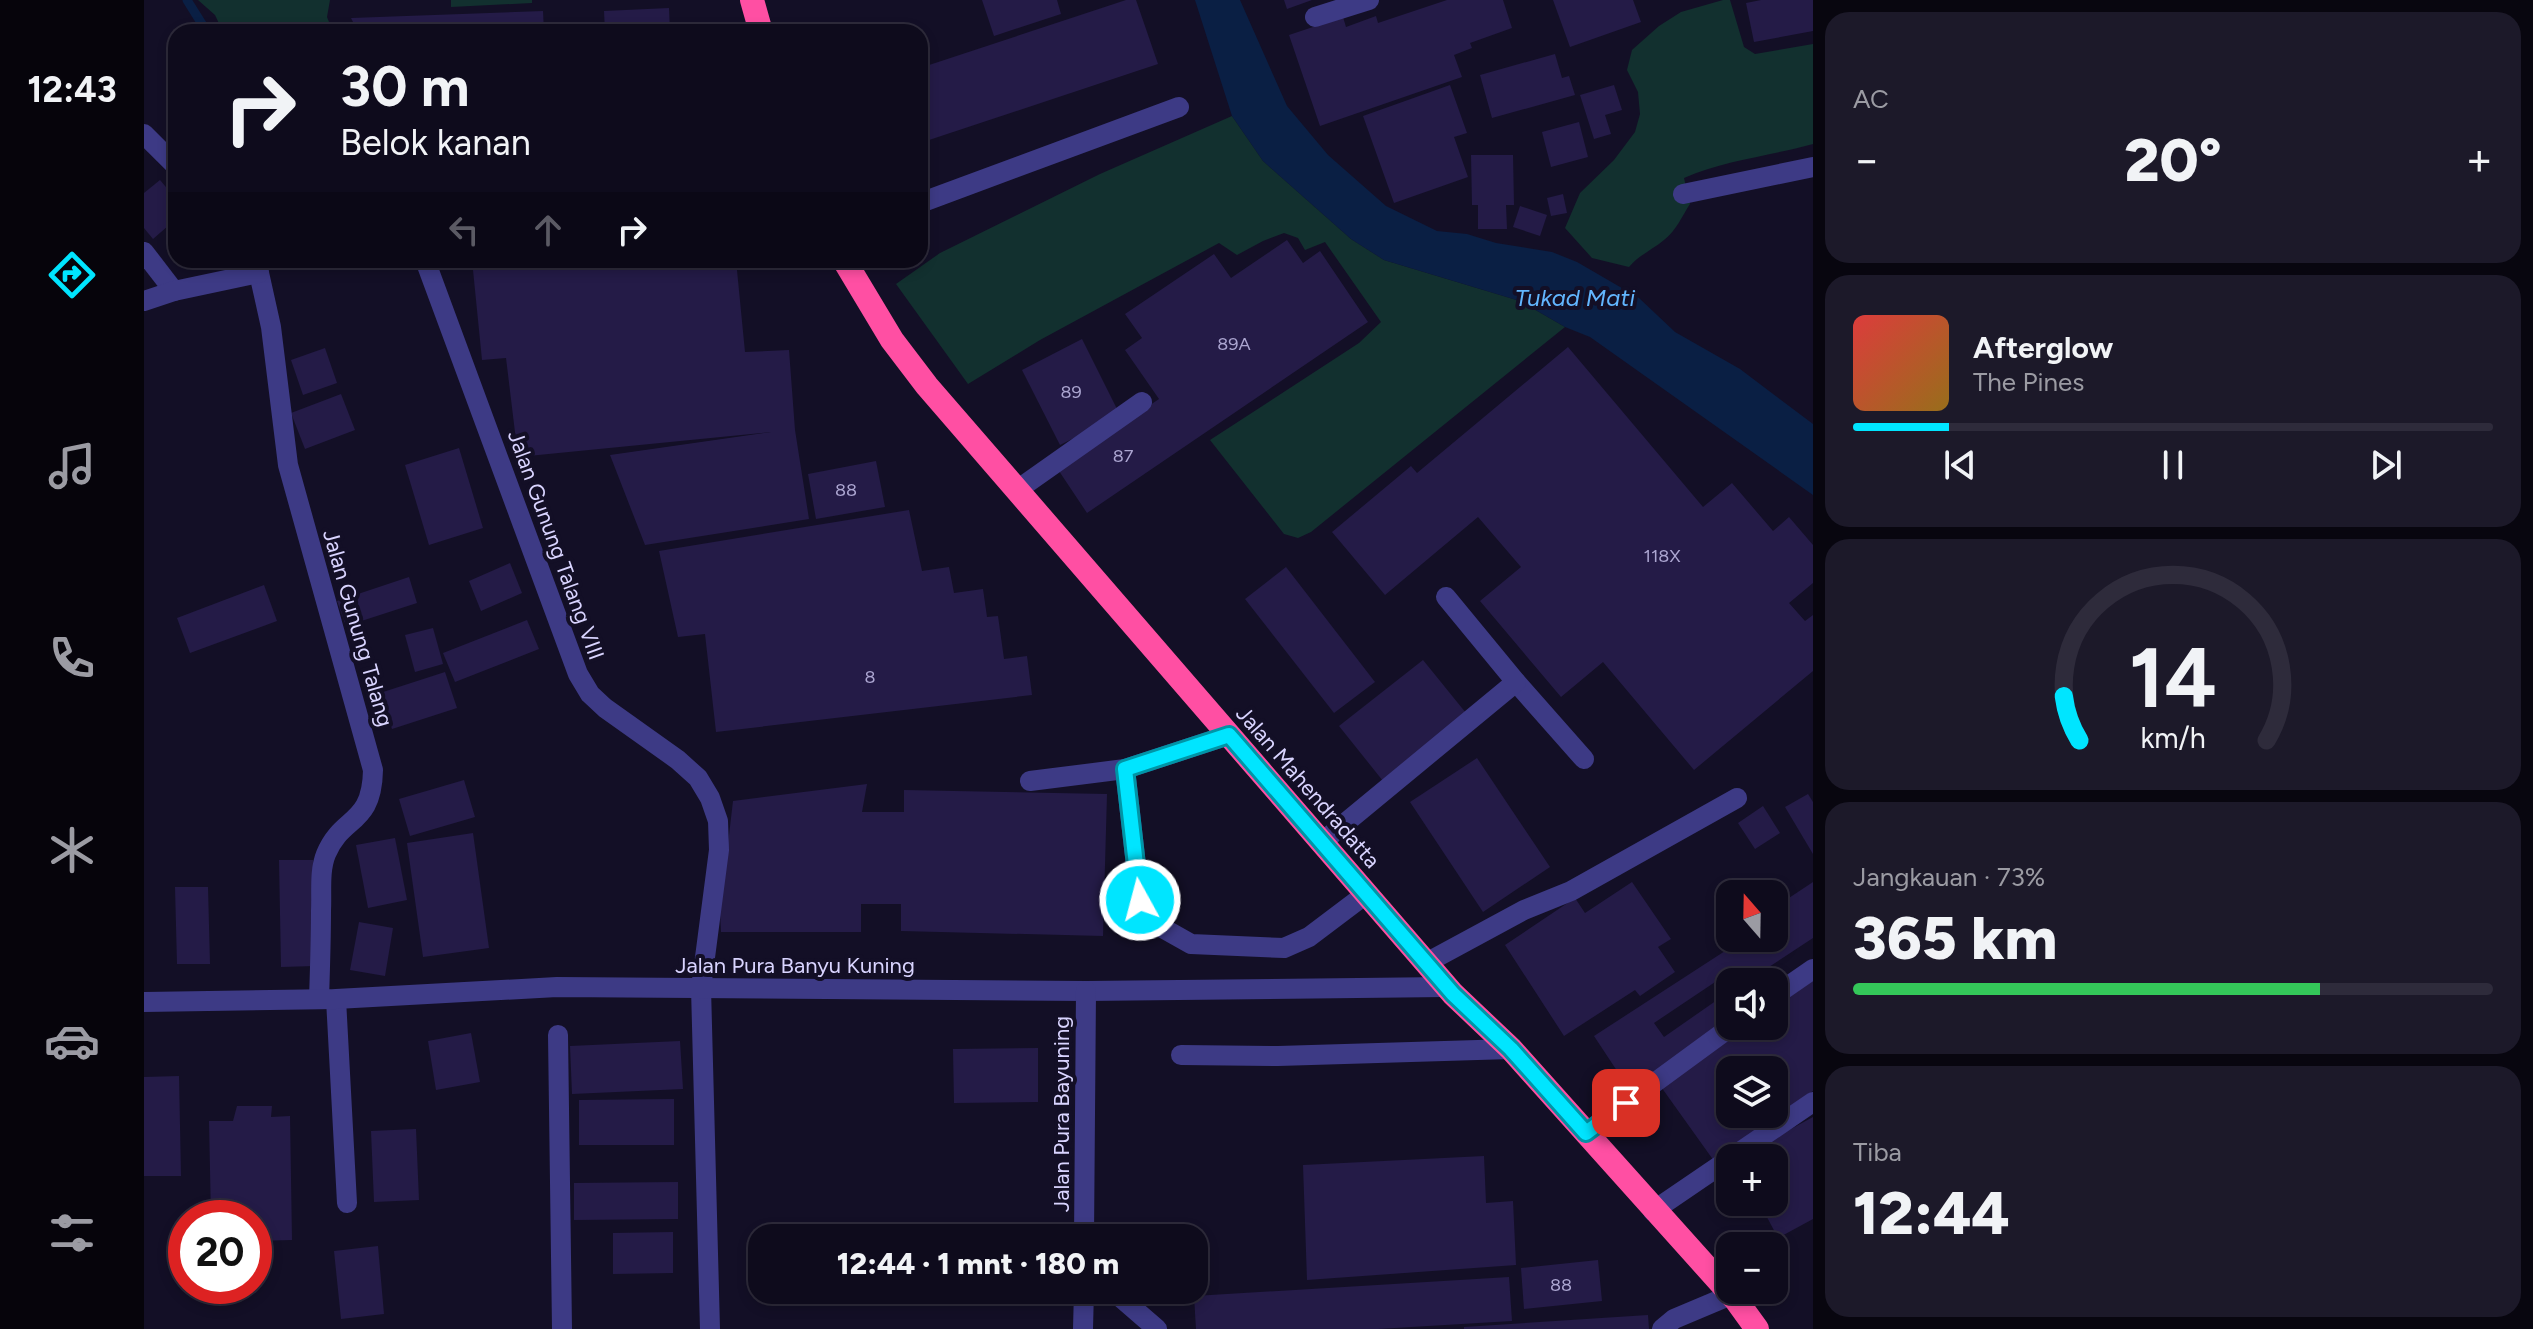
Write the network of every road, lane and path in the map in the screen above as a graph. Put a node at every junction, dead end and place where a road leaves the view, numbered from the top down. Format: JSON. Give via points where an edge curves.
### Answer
{"nodes":[{"id":1,"x":752,"y":0,"type":"edge"},
{"id":2,"x":1369,"y":0,"type":"edge"},
{"id":3,"x":1315,"y":17,"type":"dead end"},
{"id":4,"x":759,"y":24,"type":"edge"},
{"id":5,"x":1179,"y":107,"type":"dead end"},
{"id":6,"x":144,"y":134,"type":"edge"},
{"id":7,"x":168,"y":158,"type":"edge"},
{"id":8,"x":1813,"y":167,"type":"edge"},
{"id":9,"x":1683,"y":194,"type":"dead end"},
{"id":10,"x":928,"y":200,"type":"edge"},
{"id":11,"x":144,"y":252,"type":"edge"},
{"id":12,"x":251,"y":268,"type":"edge"},
{"id":13,"x":254,"y":268,"type":"edge"},
{"id":14,"x":428,"y":268,"type":"edge"},
{"id":15,"x":849,"y":268,"type":"edge"},
{"id":16,"x":174,"y":291,"type":"junction"},
{"id":17,"x":144,"y":301,"type":"edge"},
{"id":18,"x":1142,"y":402,"type":"dead end"},
{"id":19,"x":1017,"y":490,"type":"junction"},
{"id":20,"x":1446,"y":597,"type":"dead end"},
{"id":21,"x":1516,"y":682,"type":"junction"},
{"id":22,"x":1229,"y":735,"type":"junction"},
{"id":23,"x":1584,"y":759,"type":"dead end"},
{"id":24,"x":1125,"y":769,"type":"junction"},
{"id":25,"x":1030,"y":781,"type":"dead end"},
{"id":26,"x":1737,"y":798,"type":"dead end"},
{"id":27,"x":1321,"y":843,"type":"junction"},
{"id":28,"x":1366,"y":894,"type":"junction"},
{"id":29,"x":1426,"y":963,"type":"junction"},
{"id":30,"x":1813,"y":969,"type":"edge"},
{"id":31,"x":1788,"y":986,"type":"edge"},
{"id":32,"x":1446,"y":987,"type":"junction"},
{"id":33,"x":701,"y":988,"type":"junction"},
{"id":34,"x":1086,"y":991,"type":"junction"},
{"id":35,"x":328,"y":999,"type":"junction"},
{"id":36,"x":144,"y":1002,"type":"edge"},
{"id":37,"x":558,"y":1035,"type":"dead end"},
{"id":38,"x":1716,"y":1038,"type":"edge"},
{"id":39,"x":1511,"y":1049,"type":"junction"},
{"id":40,"x":1181,"y":1055,"type":"dead end"},
{"id":41,"x":1813,"y":1102,"type":"edge"},
{"id":42,"x":1586,"y":1133,"type":"junction"},
{"id":43,"x":347,"y":1203,"type":"dead end"},
{"id":44,"x":1653,"y":1211,"type":"junction"},
{"id":45,"x":1084,"y":1224,"type":"edge"},
{"id":46,"x":1716,"y":1279,"type":"edge"},
{"id":47,"x":1716,"y":1301,"type":"edge"},
{"id":48,"x":1084,"y":1304,"type":"edge"},
{"id":49,"x":1128,"y":1304,"type":"edge"},
{"id":50,"x":1738,"y":1304,"type":"edge"},
{"id":51,"x":562,"y":1329,"type":"edge"},
{"id":52,"x":710,"y":1329,"type":"edge"},
{"id":53,"x":1083,"y":1329,"type":"edge"},
{"id":54,"x":1157,"y":1329,"type":"edge"},
{"id":55,"x":1662,"y":1329,"type":"edge"},
{"id":56,"x":1757,"y":1329,"type":"edge"}],
"edges":[{"from":1,"to":4,"type":"highway"},
{"from":2,"to":3,"type":"street"},
{"from":5,"to":10,"type":"street"},
{"from":6,"to":7,"type":"street"},
{"from":8,"to":9,"type":"street"},
{"from":11,"to":16,"type":"street"},
{"from":12,"to":16,"type":"street"},
{"from":13,"to":35,"type":"street","name":"Jalan Gunung Talang","via":[[271,327],[288,465],[373,770],[373,793],[362,814],[326,854],[322,877]]},
{"from":14,"to":33,"type":"street","name":"Jalan Gunung Talang VIII","via":[[578,674],[605,708],[698,778],[710,798],[719,850]]},
{"from":15,"to":19,"type":"highway","name":"Jalan Mahendradatta","via":[[892,340]]},
{"from":16,"to":17,"type":"street"},
{"from":18,"to":19,"type":"street"},
{"from":19,"to":22,"type":"highway","name":"Jalan Mahendradatta"},
{"from":20,"to":21,"type":"street"},
{"from":21,"to":23,"type":"street"},
{"from":21,"to":27,"type":"street"},
{"from":22,"to":24,"type":"street"},
{"from":22,"to":27,"type":"highway","name":"Jalan Mahendradatta"},
{"from":24,"to":25,"type":"street"},
{"from":24,"to":28,"type":"street","via":[[1140,900],[1159,926],[1191,944],[1284,948],[1309,937]]},
{"from":26,"to":29,"type":"street","via":[[1571,891]]},
{"from":27,"to":28,"type":"highway","name":"Jalan Mahendradatta"},
{"from":28,"to":29,"type":"highway","name":"Jalan Mahendradatta"},
{"from":29,"to":32,"type":"highway","name":"Jalan Mahendradatta"},
{"from":30,"to":31,"type":"street"},
{"from":32,"to":34,"type":"street","name":"Jalan Pura Banyu Kuning"},
{"from":32,"to":39,"type":"highway","name":"Jalan Mahendradatta"},
{"from":33,"to":34,"type":"street","name":"Jalan Pura Banyu Kuning"},
{"from":33,"to":35,"type":"street","name":"Jalan Pura Banyu Kuning","via":[[557,987]]},
{"from":33,"to":52,"type":"street","name":"Jalan Gunung Talang VIII"},
{"from":34,"to":45,"type":"street","name":"Jalan Pura Bayuning"},
{"from":35,"to":36,"type":"street","name":"Jalan Pura Banyu Kuning"},
{"from":35,"to":43,"type":"street","name":"Jalan Gunung Talang"},
{"from":37,"to":51,"type":"street"},
{"from":38,"to":42,"type":"street"},
{"from":39,"to":40,"type":"street"},
{"from":39,"to":42,"type":"highway","name":"Jalan Mahendradatta"},
{"from":41,"to":44,"type":"street"},
{"from":42,"to":44,"type":"highway","name":"Jalan Mahendradatta"},
{"from":44,"to":46,"type":"highway","name":"Jalan Mahendradatta"},
{"from":47,"to":55,"type":"street"},
{"from":48,"to":53,"type":"street"},
{"from":49,"to":54,"type":"street"},
{"from":50,"to":56,"type":"highway","name":"Jalan Mahendradatta"}]}
